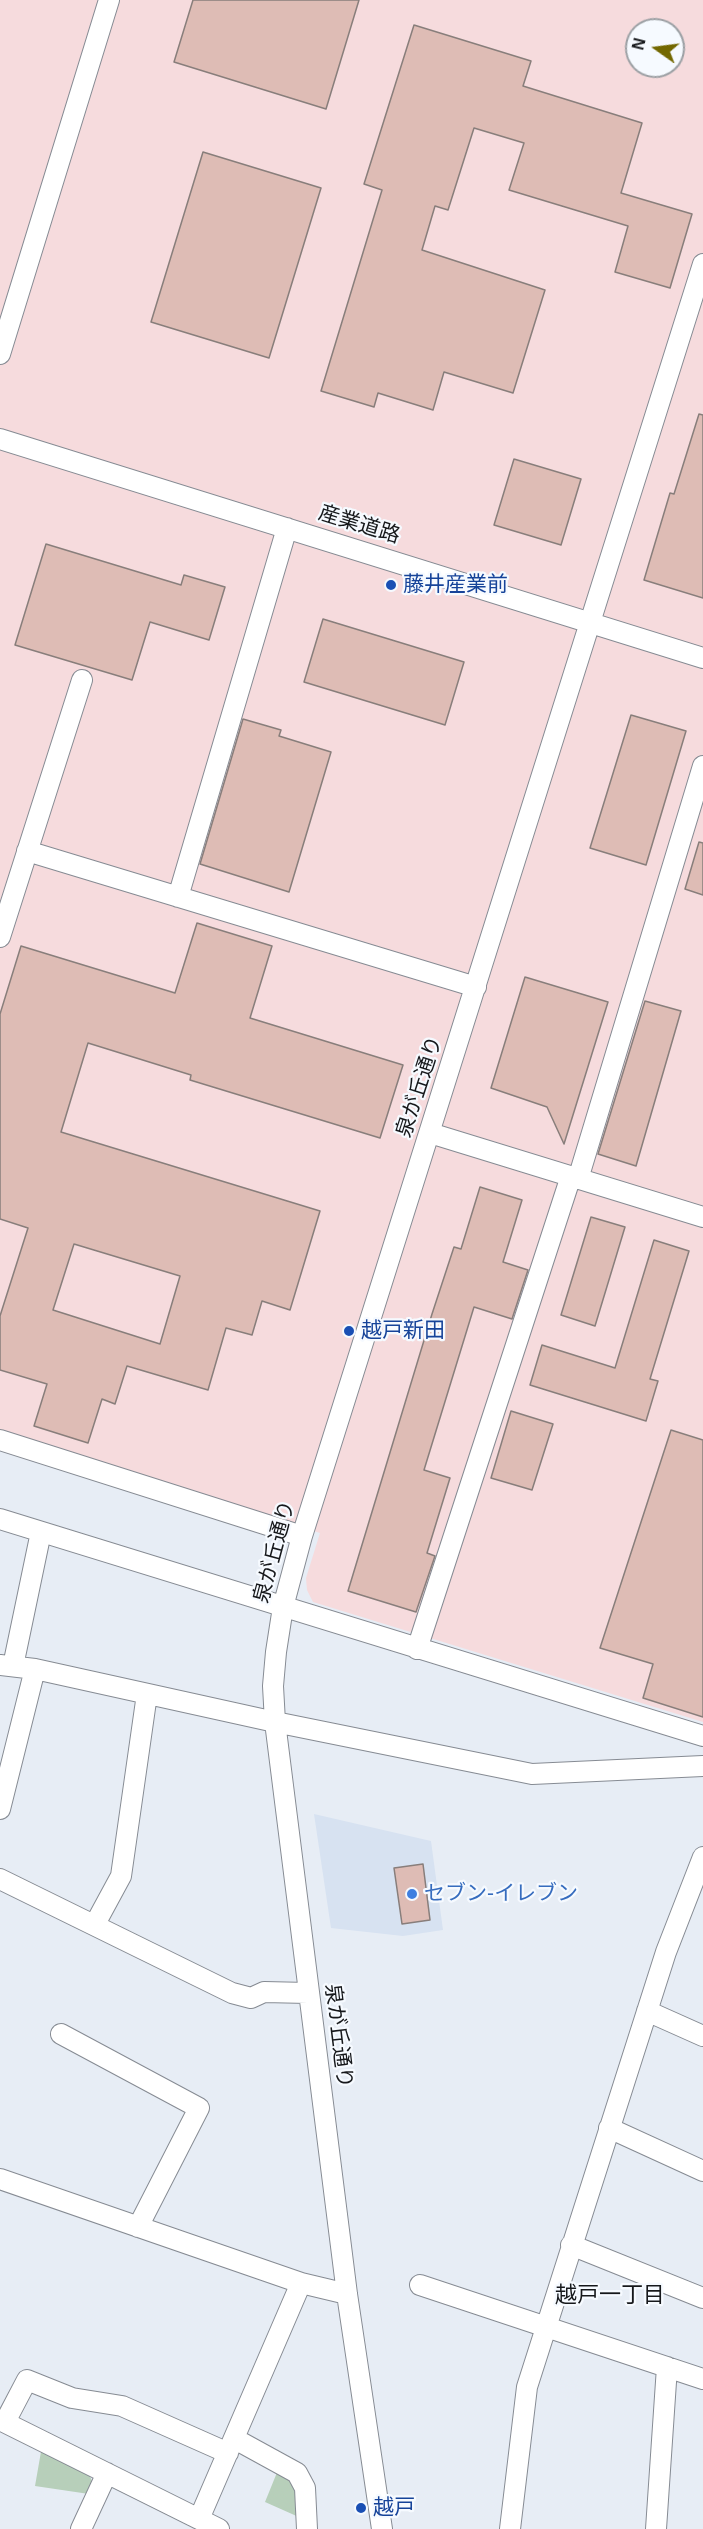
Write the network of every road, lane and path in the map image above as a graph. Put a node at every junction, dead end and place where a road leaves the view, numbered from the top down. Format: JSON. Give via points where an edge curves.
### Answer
{"nodes":[{"id":1,"x":109,"y":0,"type":"edge"},
{"id":2,"x":703,"y":264,"type":"edge"},
{"id":3,"x":0,"y":354,"type":"edge"},
{"id":4,"x":0,"y":439,"type":"edge"},
{"id":5,"x":287,"y":528,"type":"junction"},
{"id":6,"x":591,"y":623,"type":"junction"},
{"id":7,"x":703,"y":658,"type":"edge"},
{"id":8,"x":82,"y":680,"type":"dead end"},
{"id":9,"x":703,"y":766,"type":"edge"},
{"id":10,"x":27,"y":851,"type":"junction"},
{"id":11,"x":178,"y":897,"type":"junction"},
{"id":12,"x":0,"y":937,"type":"edge"},
{"id":13,"x":476,"y":987,"type":"junction"},
{"id":14,"x":430,"y":1133,"type":"junction"},
{"id":15,"x":575,"y":1178,"type":"junction"},
{"id":16,"x":703,"y":1217,"type":"edge"},
{"id":17,"x":0,"y":1440,"type":"edge"},
{"id":18,"x":0,"y":1519,"type":"edge"},
{"id":19,"x":41,"y":1532,"type":"junction"},
{"id":20,"x":302,"y":1536,"type":"junction"},
{"id":21,"x":283,"y":1607,"type":"junction"},
{"id":22,"x":417,"y":1649,"type":"junction"},
{"id":23,"x":6,"y":1665,"type":"edge"},
{"id":24,"x":35,"y":1669,"type":"junction"},
{"id":25,"x":147,"y":1694,"type":"junction"},
{"id":26,"x":275,"y":1722,"type":"junction"},
{"id":27,"x":703,"y":1736,"type":"edge"},
{"id":28,"x":703,"y":1766,"type":"edge"},
{"id":29,"x":0,"y":1809,"type":"edge"},
{"id":30,"x":703,"y":1857,"type":"edge"},
{"id":31,"x":0,"y":1879,"type":"edge"},
{"id":32,"x":95,"y":1924,"type":"junction"},
{"id":33,"x":308,"y":1994,"type":"junction"},
{"id":34,"x":647,"y":2011,"type":"junction"},
{"id":35,"x":61,"y":2034,"type":"dead end"},
{"id":36,"x":703,"y":2036,"type":"edge"},
{"id":37,"x":609,"y":2128,"type":"junction"},
{"id":38,"x":703,"y":2171,"type":"edge"},
{"id":39,"x":0,"y":2180,"type":"edge"},
{"id":40,"x":138,"y":2227,"type":"junction"},
{"id":41,"x":571,"y":2245,"type":"junction"},
{"id":42,"x":301,"y":2283,"type":"junction"},
{"id":43,"x":420,"y":2285,"type":"dead end"},
{"id":44,"x":347,"y":2294,"type":"junction"},
{"id":45,"x":703,"y":2298,"type":"edge"},
{"id":46,"x":544,"y":2326,"type":"junction"},
{"id":47,"x":667,"y":2367,"type":"junction"},
{"id":48,"x":703,"y":2379,"type":"edge"},
{"id":49,"x":3,"y":2421,"type":"edge"},
{"id":50,"x":232,"y":2446,"type":"junction"},
{"id":51,"x":106,"y":2473,"type":"junction"},
{"id":52,"x":199,"y":2519,"type":"junction"},
{"id":53,"x":81,"y":2529,"type":"edge"},
{"id":54,"x":219,"y":2529,"type":"edge"},
{"id":55,"x":307,"y":2529,"type":"edge"},
{"id":56,"x":382,"y":2529,"type":"edge"},
{"id":57,"x":510,"y":2529,"type":"edge"},
{"id":58,"x":656,"y":2529,"type":"edge"}],
"edges":[{"from":1,"to":3,"type":"street"},
{"from":2,"to":6,"type":"street","name":"泉が丘通り"},
{"from":4,"to":5,"type":"street","name":"産業道路"},
{"from":5,"to":6,"type":"street","name":"産業道路"},
{"from":5,"to":11,"type":"street"},
{"from":6,"to":7,"type":"street","name":"産業道路"},
{"from":6,"to":13,"type":"street","name":"泉が丘通り"},
{"from":8,"to":10,"type":"street"},
{"from":9,"to":15,"type":"street"},
{"from":10,"to":11,"type":"street"},
{"from":10,"to":12,"type":"street"},
{"from":11,"to":13,"type":"street"},
{"from":13,"to":14,"type":"street","name":"泉が丘通り"},
{"from":14,"to":15,"type":"street"},
{"from":14,"to":20,"type":"street","name":"泉が丘通り"},
{"from":15,"to":16,"type":"street"},
{"from":15,"to":22,"type":"street"},
{"from":17,"to":20,"type":"street"},
{"from":18,"to":19,"type":"street"},
{"from":19,"to":21,"type":"street"},
{"from":19,"to":23,"type":"street"},
{"from":20,"to":21,"type":"street","name":"泉が丘通り"},
{"from":21,"to":22,"type":"street"},
{"from":21,"to":26,"type":"street","name":"泉が丘通り","via":[[273,1686]]},
{"from":22,"to":27,"type":"street"},
{"from":23,"to":24,"type":"street"},
{"from":24,"to":25,"type":"street"},
{"from":24,"to":29,"type":"street"},
{"from":25,"to":26,"type":"street"},
{"from":25,"to":32,"type":"street","via":[[122,1876]]},
{"from":26,"to":28,"type":"street","via":[[532,1774]]},
{"from":26,"to":33,"type":"street","name":"泉が丘通り"},
{"from":30,"to":34,"type":"street"},
{"from":31,"to":32,"type":"street"},
{"from":32,"to":33,"type":"street","via":[[232,1993],[250,1998],[264,1992]]},
{"from":33,"to":44,"type":"street","name":"泉が丘通り"},
{"from":34,"to":36,"type":"street"},
{"from":34,"to":37,"type":"street"},
{"from":35,"to":40,"type":"street","via":[[199,2108]]},
{"from":37,"to":38,"type":"street"},
{"from":37,"to":41,"type":"street"},
{"from":39,"to":40,"type":"street"},
{"from":40,"to":42,"type":"street"},
{"from":41,"to":45,"type":"street"},
{"from":41,"to":46,"type":"street"},
{"from":42,"to":44,"type":"street"},
{"from":42,"to":50,"type":"street"},
{"from":43,"to":46,"type":"street"},
{"from":44,"to":56,"type":"street","name":"泉が丘通り"},
{"from":46,"to":47,"type":"street"},
{"from":46,"to":57,"type":"street","via":[[526,2387]]},
{"from":47,"to":48,"type":"street"},
{"from":47,"to":58,"type":"street"},
{"from":49,"to":50,"type":"street","via":[[27,2380],[72,2398],[122,2406]]},
{"from":49,"to":51,"type":"street"},
{"from":50,"to":52,"type":"street"},
{"from":50,"to":55,"type":"street","via":[[297,2474],[305,2488]]},
{"from":51,"to":52,"type":"street"},
{"from":51,"to":53,"type":"street"},
{"from":52,"to":54,"type":"street"}]}
